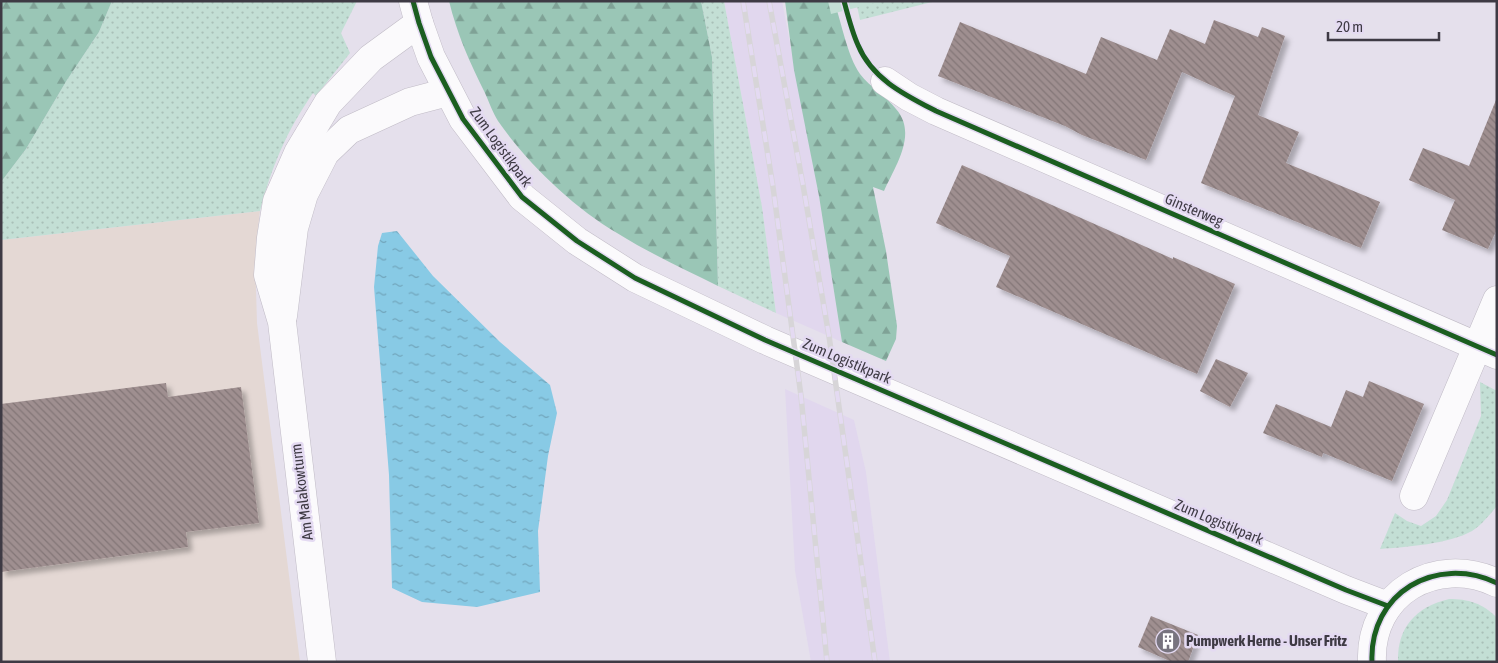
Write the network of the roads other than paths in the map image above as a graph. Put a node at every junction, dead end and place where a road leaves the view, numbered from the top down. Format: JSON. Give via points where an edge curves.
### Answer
{"nodes":[{"id":1,"x":416,"y":12,"type":"edge"},
{"id":2,"x":885,"y":81,"type":"dead end"},
{"id":3,"x":448,"y":92,"type":"junction"},
{"id":4,"x":1497,"y":300,"type":"edge"},
{"id":5,"x":282,"y":322,"type":"junction"},
{"id":6,"x":1487,"y":351,"type":"edge"},
{"id":7,"x":1414,"y":496,"type":"dead end"},
{"id":8,"x":1497,"y":583,"type":"edge"},
{"id":9,"x":1388,"y":606,"type":"junction"},
{"id":10,"x":322,"y":662,"type":"edge"},
{"id":11,"x":1372,"y":662,"type":"edge"}],
"edges":[{"from":1,"to":3,"type":"street","name":"Zum Logistikpark"},
{"from":1,"to":5,"type":"street","name":"Am Malakowturm","via":[[328,103],[298,152],[277,201],[271,238],[268,275]]},
{"from":2,"to":6,"type":"street","name":"Ginsterweg","via":[[936,111]]},
{"from":3,"to":5,"type":"street","name":"Am Malakowturm","via":[[410,102],[349,130],[325,153],[304,194],[294,228]]},
{"from":3,"to":9,"type":"street","name":"Zum Logistikpark","via":[[469,127],[522,197],[577,242],[635,278],[765,340]]},
{"from":4,"to":6,"type":"street"},
{"from":5,"to":10,"type":"street","name":"Am Malakowturm"},
{"from":6,"to":7,"type":"street"},
{"from":8,"to":9,"type":"street","via":[[1463,572],[1441,573],[1403,591]]},
{"from":9,"to":11,"type":"street","via":[[1377,627]]}]}
